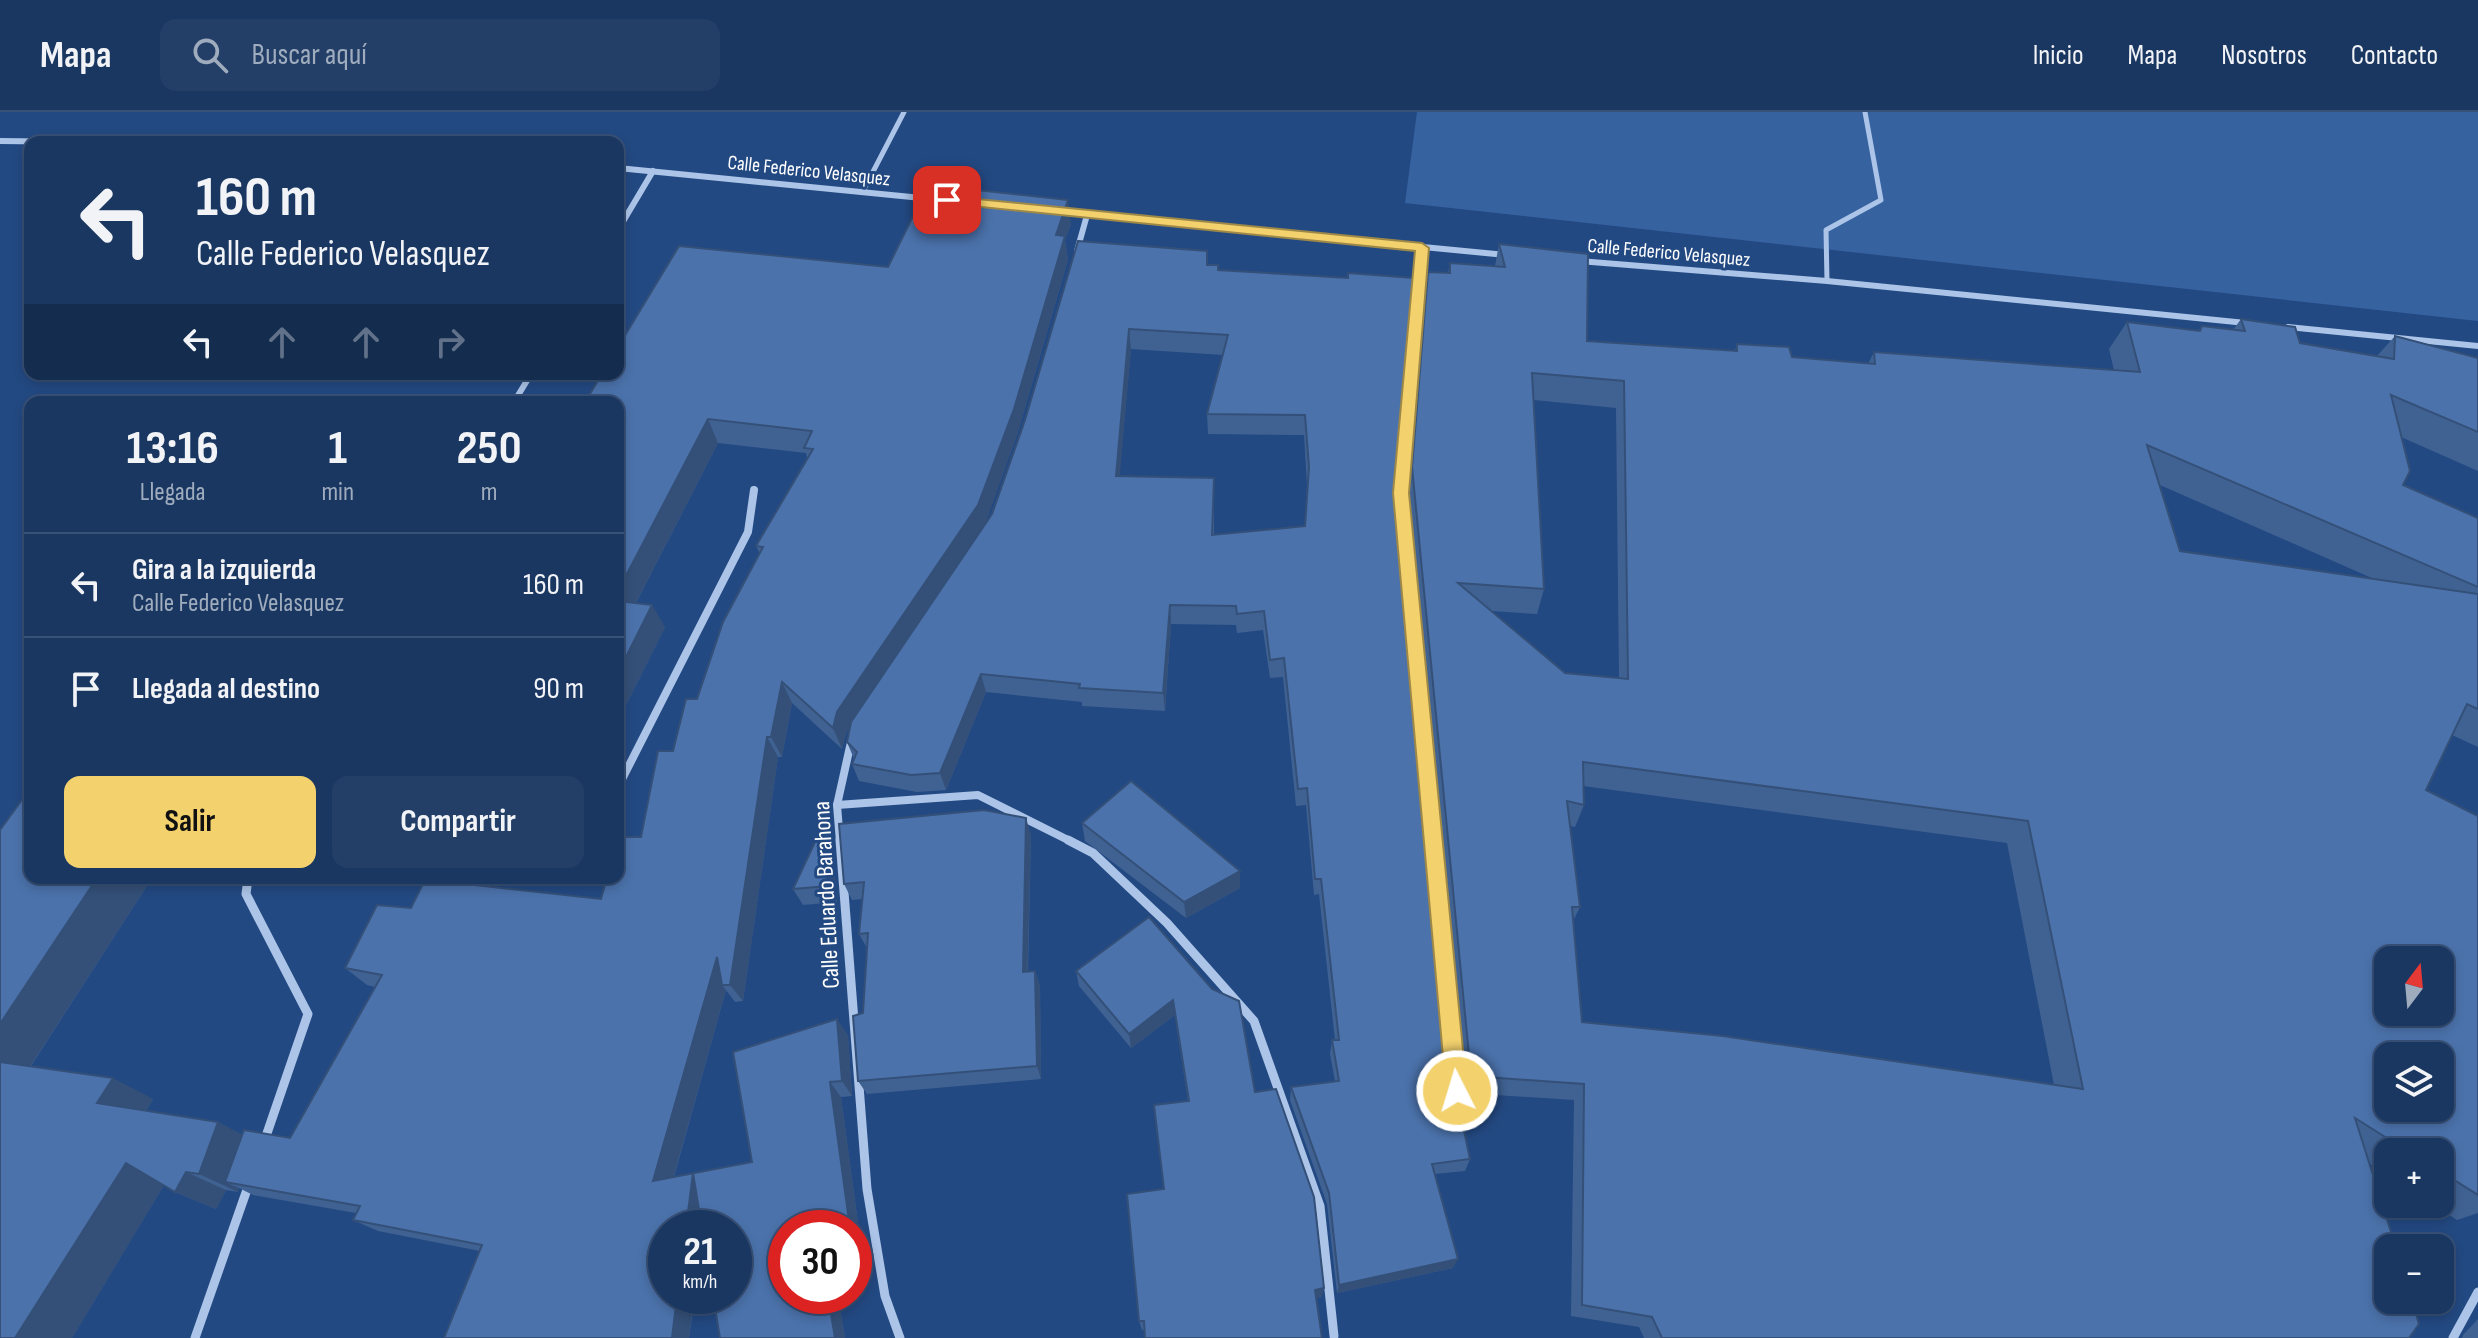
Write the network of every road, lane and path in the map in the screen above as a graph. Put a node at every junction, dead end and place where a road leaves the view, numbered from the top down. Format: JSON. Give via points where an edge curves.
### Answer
{"nodes":[{"id":1,"x":904,"y":112,"type":"edge"},
{"id":2,"x":1865,"y":112,"type":"edge"},
{"id":3,"x":0,"y":141,"type":"edge"},
{"id":4,"x":24,"y":141,"type":"edge"},
{"id":5,"x":624,"y":169,"type":"edge"},
{"id":6,"x":653,"y":171,"type":"junction"},
{"id":7,"x":863,"y":191,"type":"junction"},
{"id":8,"x":967,"y":202,"type":"edge"},
{"id":9,"x":1057,"y":212,"type":"edge"},
{"id":10,"x":1087,"y":215,"type":"junction"},
{"id":11,"x":624,"y":220,"type":"edge"},
{"id":12,"x":1422,"y":248,"type":"junction"},
{"id":13,"x":1516,"y":255,"type":"edge"},
{"id":14,"x":1074,"y":259,"type":"edge"},
{"id":15,"x":1562,"y":259,"type":"edge"},
{"id":16,"x":1827,"y":281,"type":"junction"},
{"id":17,"x":2256,"y":324,"type":"edge"},
{"id":18,"x":2272,"y":326,"type":"edge"},
{"id":19,"x":2478,"y":346,"type":"edge"},
{"id":20,"x":754,"y":490,"type":"dead end"},
{"id":21,"x":852,"y":737,"type":"edge"},
{"id":22,"x":624,"y":775,"type":"edge"},
{"id":23,"x":837,"y":805,"type":"junction"},
{"id":24,"x":247,"y":884,"type":"edge"},
{"id":25,"x":1457,"y":1091,"type":"edge"},
{"id":26,"x":262,"y":1146,"type":"edge"},
{"id":27,"x":252,"y":1176,"type":"edge"},
{"id":28,"x":2478,"y":1292,"type":"edge"},
{"id":29,"x":1334,"y":1336,"type":"edge"},
{"id":30,"x":195,"y":1338,"type":"edge"},
{"id":31,"x":900,"y":1338,"type":"edge"},
{"id":32,"x":2453,"y":1338,"type":"edge"}],
"edges":[{"from":1,"to":7,"type":"lane"},
{"from":2,"to":16,"type":"lane","via":[[1881,200],[1826,230]]},
{"from":3,"to":4,"type":"street"},
{"from":5,"to":6,"type":"street","name":"Calle Federico Velasquez"},
{"from":6,"to":7,"type":"street","name":"Calle Federico Velasquez"},
{"from":6,"to":11,"type":"street"},
{"from":7,"to":8,"type":"street","name":"Calle Federico Velasquez"},
{"from":9,"to":10,"type":"street"},
{"from":10,"to":12,"type":"street"},
{"from":10,"to":14,"type":"street"},
{"from":12,"to":13,"type":"street"},
{"from":12,"to":25,"type":"street","via":[[1401,493]]},
{"from":15,"to":16,"type":"street","name":"Calle Federico Velasquez"},
{"from":16,"to":17,"type":"street","name":"Calle Federico Velasquez"},
{"from":18,"to":19,"type":"street"},
{"from":20,"to":22,"type":"street","via":[[748,532]]},
{"from":21,"to":23,"type":"street","name":"Calle Eduardo Barahona"},
{"from":23,"to":29,"type":"street","via":[[978,795],[1093,853],[1167,923],[1254,1021],[1320,1206]]},
{"from":23,"to":31,"type":"street","name":"Calle Eduardo Barahona","via":[[867,1189],[885,1296]]},
{"from":24,"to":26,"type":"street","via":[[246,894],[308,1014]]},
{"from":27,"to":30,"type":"street"},
{"from":28,"to":32,"type":"street"}]}
